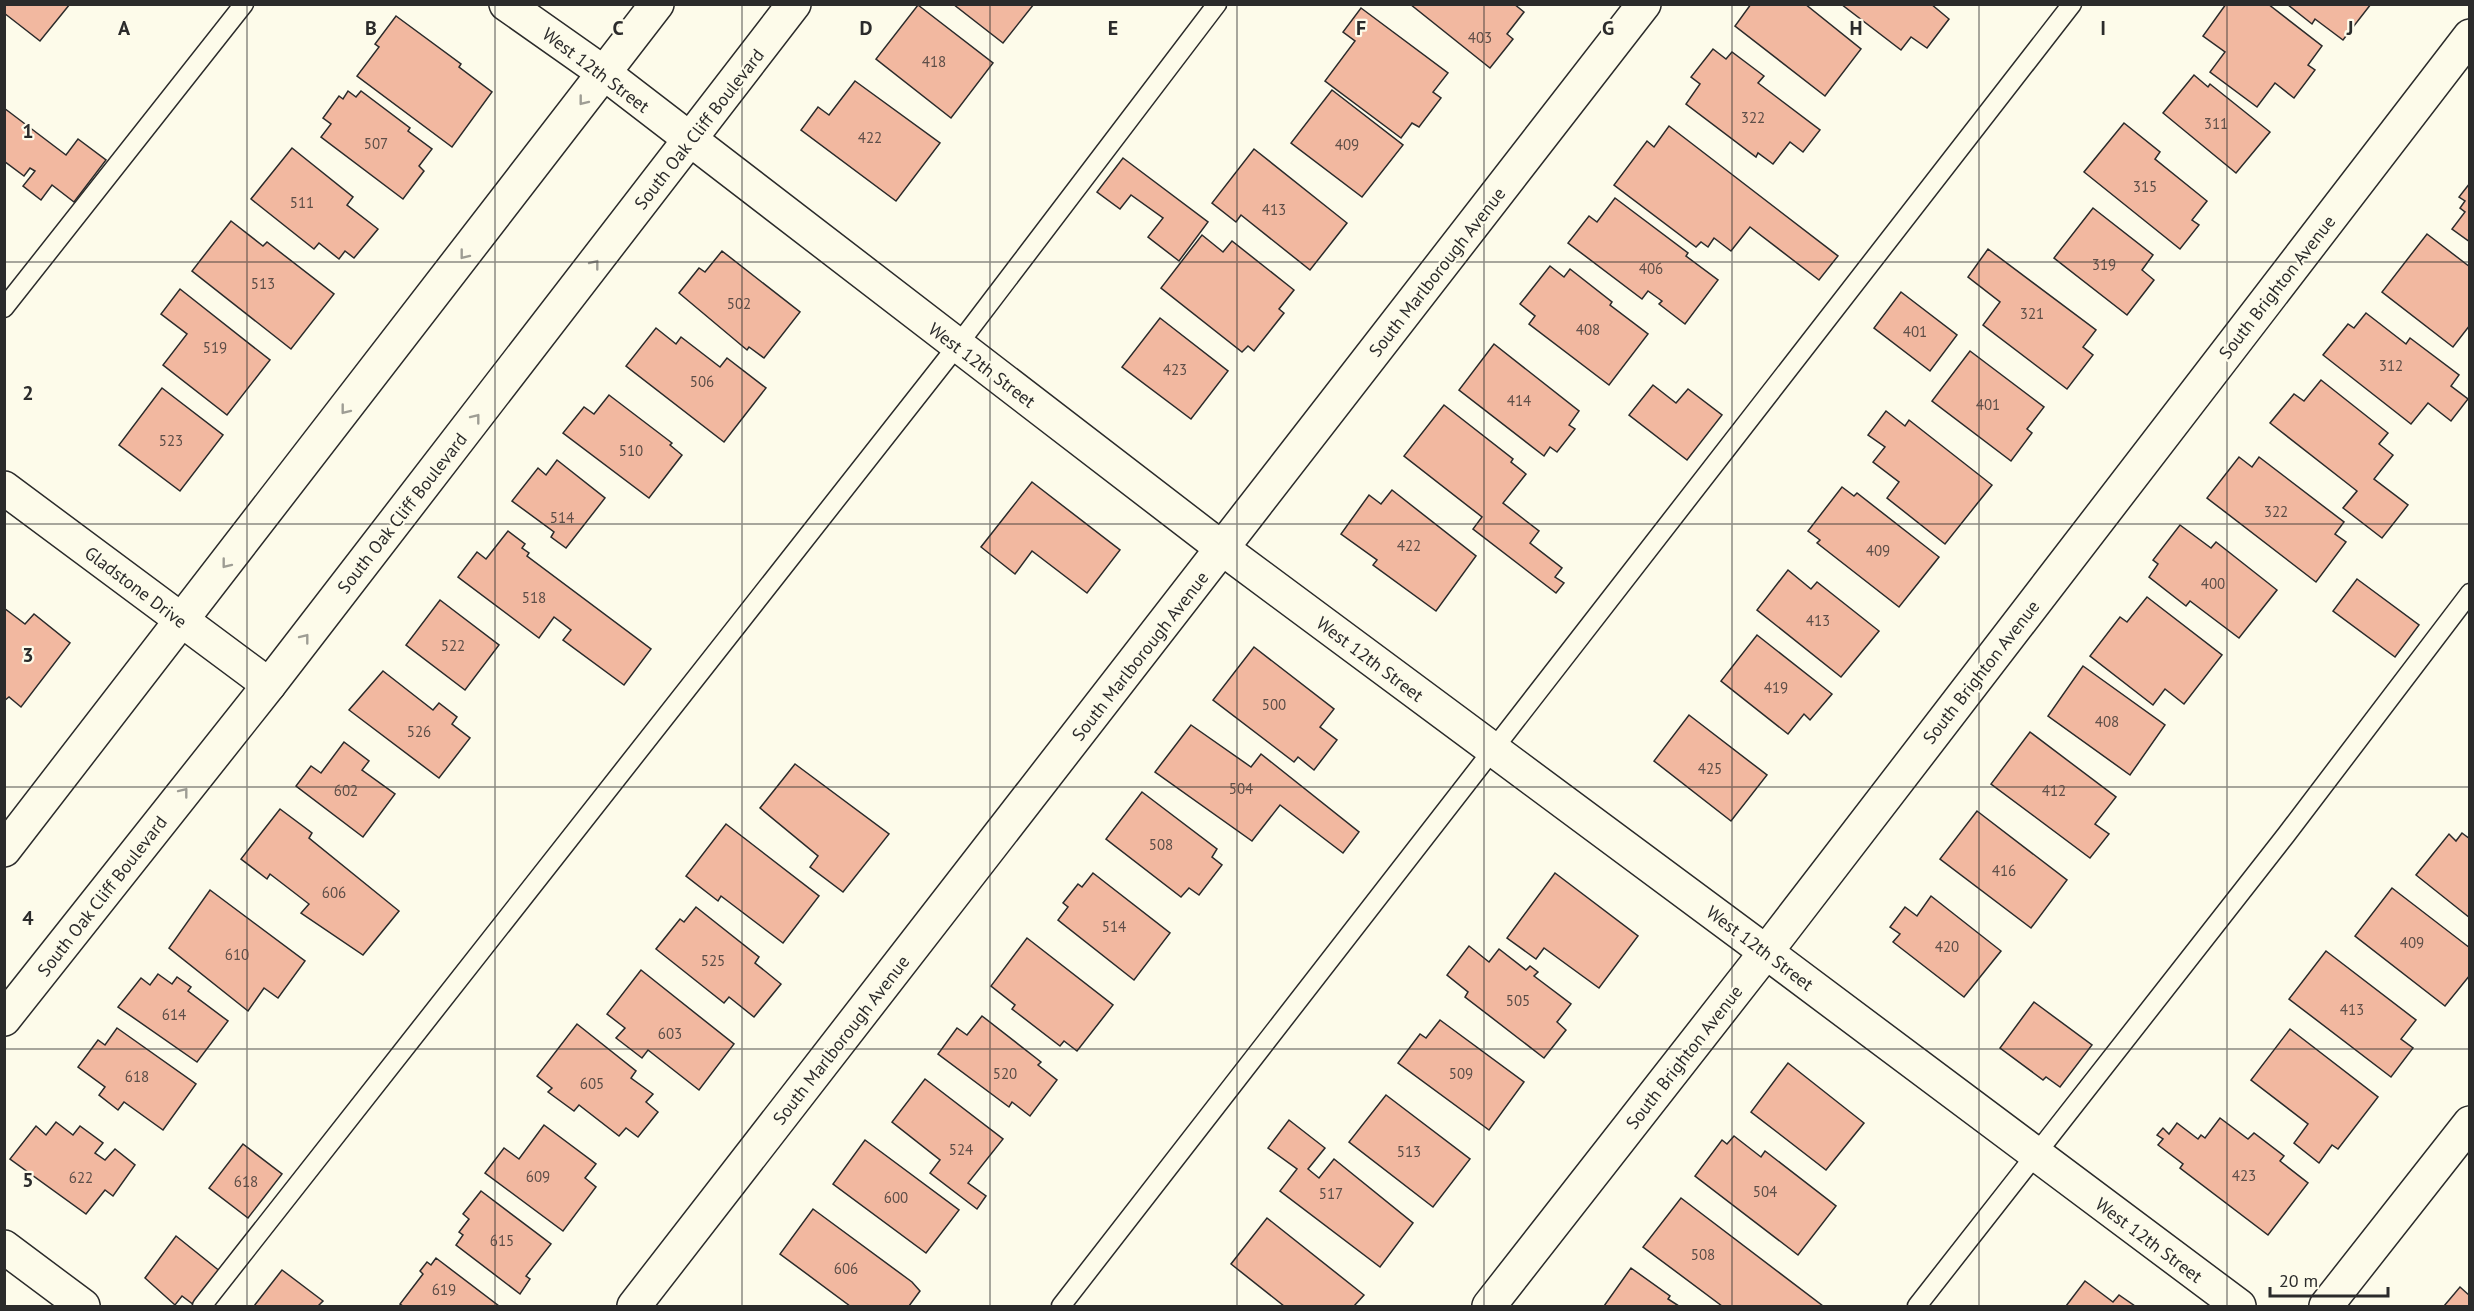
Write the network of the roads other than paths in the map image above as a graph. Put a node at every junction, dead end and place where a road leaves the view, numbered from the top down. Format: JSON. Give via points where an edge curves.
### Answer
{"nodes":[{"id":1,"x":244,"y":4,"type":"edge"},
{"id":2,"x":506,"y":4,"type":"edge"},
{"id":3,"x":657,"y":4,"type":"edge"},
{"id":4,"x":794,"y":4,"type":"edge"},
{"id":5,"x":1217,"y":4,"type":"edge"},
{"id":6,"x":1644,"y":4,"type":"edge"},
{"id":7,"x":2072,"y":4,"type":"edge"},
{"id":8,"x":2469,"y":36,"type":"edge"},
{"id":9,"x":604,"y":73,"type":"junction"},
{"id":10,"x":690,"y":141,"type":"junction"},
{"id":11,"x":4,"y":308,"type":"edge"},
{"id":12,"x":957,"y":346,"type":"junction"},
{"id":13,"x":4,"y":488,"type":"edge"},
{"id":14,"x":1223,"y":549,"type":"junction"},
{"id":15,"x":2469,"y":593,"type":"edge"},
{"id":16,"x":182,"y":622,"type":"junction"},
{"id":17,"x":268,"y":685,"type":"junction"},
{"id":18,"x":1494,"y":751,"type":"junction"},
{"id":19,"x":4,"y":850,"type":"edge"},
{"id":20,"x":1766,"y":952,"type":"junction"},
{"id":21,"x":4,"y":1019,"type":"edge"},
{"id":22,"x":2469,"y":1123,"type":"edge"},
{"id":23,"x":2035,"y":1155,"type":"junction"},
{"id":24,"x":4,"y":1247,"type":"edge"},
{"id":25,"x":83,"y":1306,"type":"edge"},
{"id":26,"x":202,"y":1306,"type":"edge"},
{"id":27,"x":634,"y":1306,"type":"edge"},
{"id":28,"x":1061,"y":1306,"type":"edge"},
{"id":29,"x":1489,"y":1306,"type":"edge"},
{"id":30,"x":1917,"y":1306,"type":"edge"},
{"id":31,"x":2239,"y":1306,"type":"edge"},
{"id":32,"x":2326,"y":1306,"type":"edge"}],
"edges":[{"from":1,"to":11,"type":"lane"},
{"from":2,"to":9,"type":"street","name":"West 12th Street"},
{"from":3,"to":9,"type":"street"},
{"from":4,"to":10,"type":"street","name":"South Oak Cliff Boulevard"},
{"from":5,"to":12,"type":"lane"},
{"from":6,"to":14,"type":"street","name":"South Marlborough Avenue"},
{"from":7,"to":18,"type":"lane"},
{"from":8,"to":20,"type":"street","name":"South Brighton Avenue"},
{"from":9,"to":10,"type":"street","name":"West 12th Street"},
{"from":9,"to":16,"type":"street","one_way":true},
{"from":10,"to":12,"type":"street","name":"West 12th Street"},
{"from":17,"to":10,"type":"street","name":"South Oak Cliff Boulevard","one_way":true},
{"from":12,"to":14,"type":"street","name":"West 12th Street"},
{"from":12,"to":26,"type":"lane"},
{"from":13,"to":16,"type":"street","name":"Gladstone Drive"},
{"from":14,"to":18,"type":"street","name":"West 12th Street"},
{"from":14,"to":27,"type":"street","name":"South Marlborough Avenue"},
{"from":15,"to":23,"type":"lane","via":[[2286,835]]},
{"from":16,"to":17,"type":"street","name":"Gladstone Drive"},
{"from":16,"to":19,"type":"street"},
{"from":21,"to":17,"type":"street","name":"South Oak Cliff Boulevard","one_way":true},
{"from":18,"to":20,"type":"street","name":"West 12th Street"},
{"from":18,"to":28,"type":"lane"},
{"from":20,"to":23,"type":"street","name":"West 12th Street"},
{"from":20,"to":29,"type":"street","name":"South Brighton Avenue"},
{"from":22,"to":32,"type":"street"},
{"from":23,"to":30,"type":"lane"},
{"from":23,"to":31,"type":"street","name":"West 12th Street"},
{"from":24,"to":25,"type":"street"}]}
